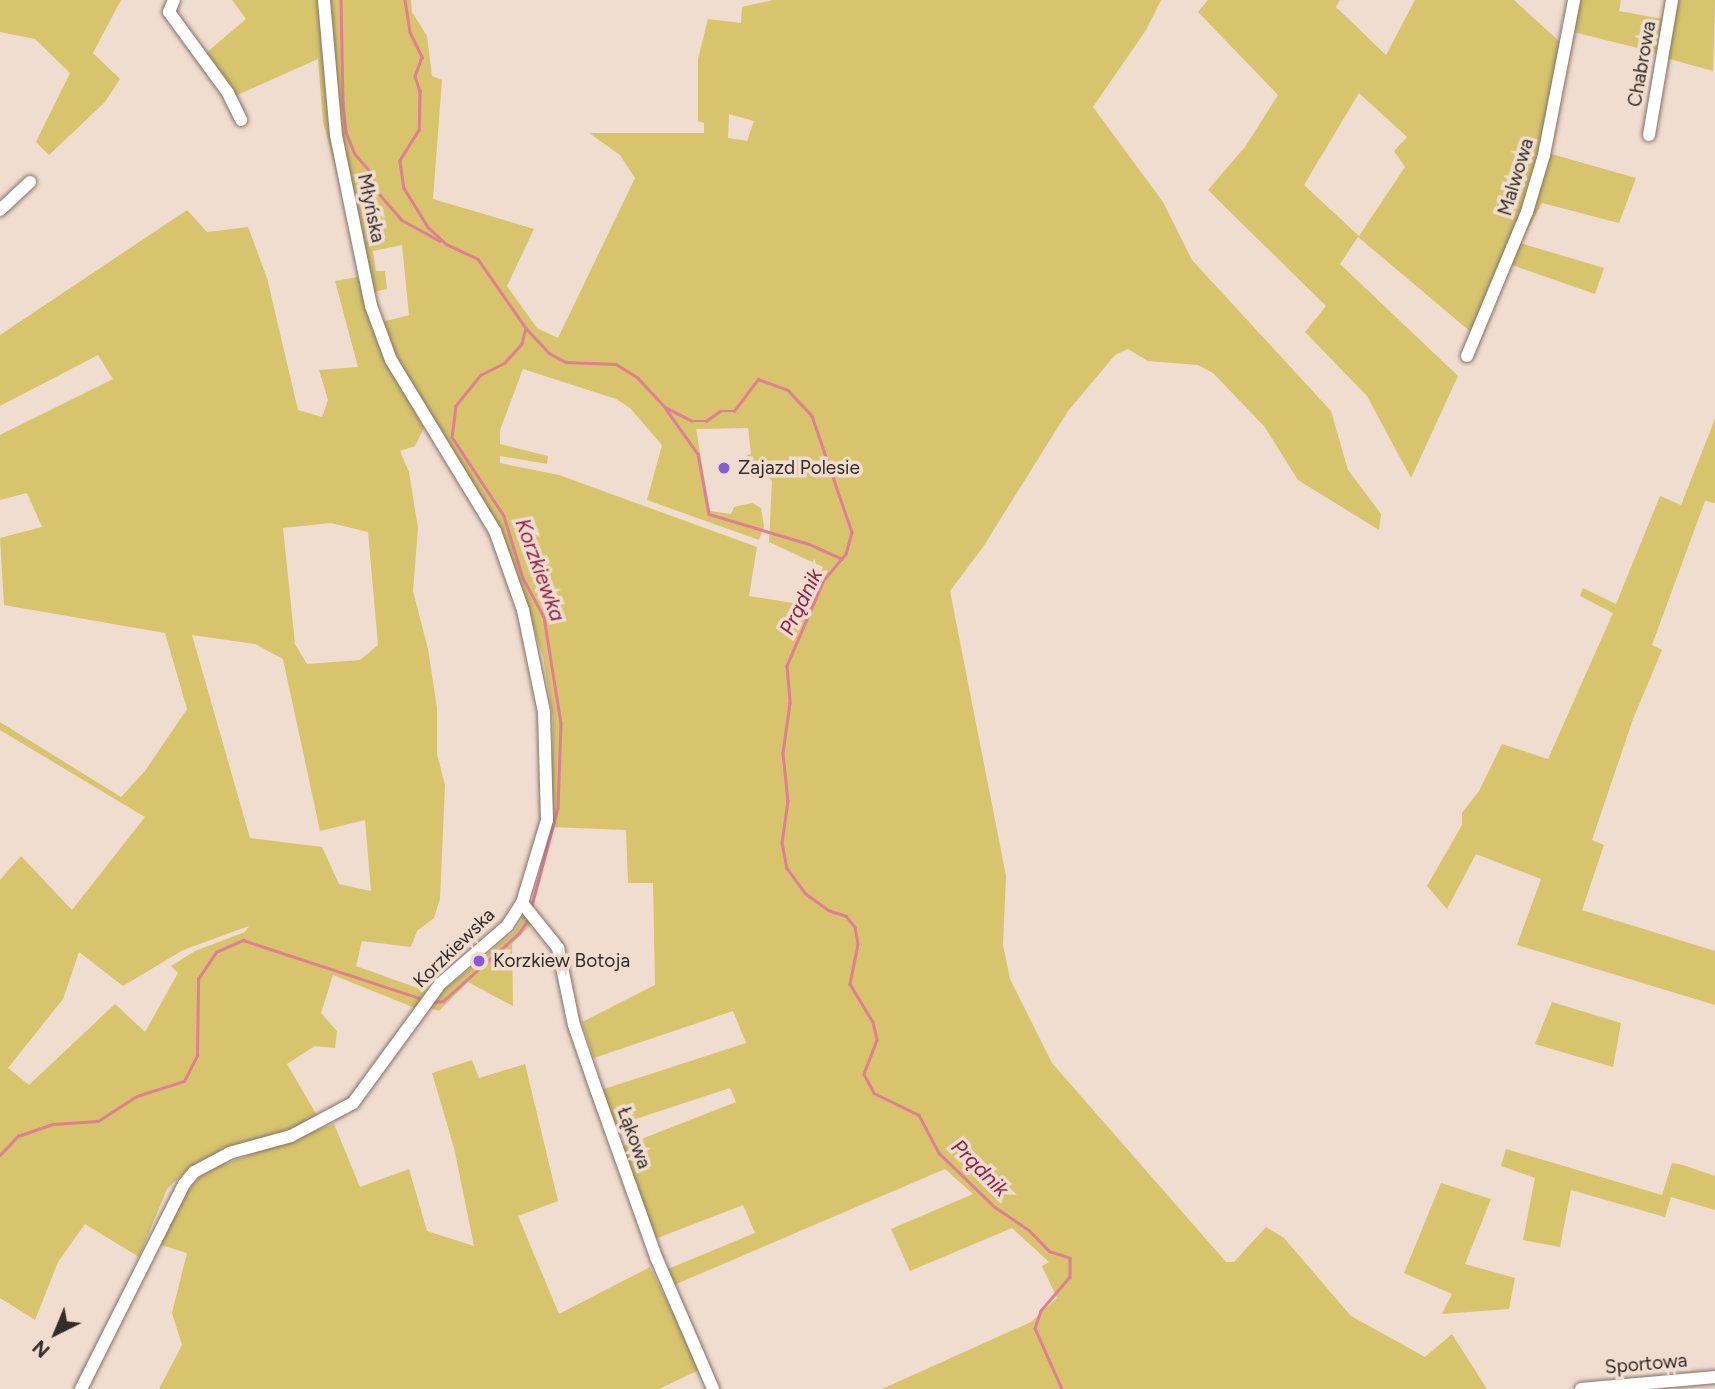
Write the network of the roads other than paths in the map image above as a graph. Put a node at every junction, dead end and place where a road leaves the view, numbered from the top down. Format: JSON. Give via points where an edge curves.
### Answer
{"nodes":[{"id":1,"x":174,"y":0,"type":"edge"},
{"id":2,"x":324,"y":0,"type":"edge"},
{"id":3,"x":1574,"y":0,"type":"edge"},
{"id":4,"x":1672,"y":0,"type":"edge"},
{"id":5,"x":241,"y":120,"type":"dead end"},
{"id":6,"x":1649,"y":135,"type":"dead end"},
{"id":7,"x":30,"y":182,"type":"dead end"},
{"id":8,"x":0,"y":210,"type":"edge"},
{"id":9,"x":1467,"y":356,"type":"dead end"},
{"id":10,"x":421,"y":414,"type":"joint"},
{"id":11,"x":522,"y":903,"type":"junction"},
{"id":12,"x":1715,"y":1377,"type":"edge"},
{"id":13,"x":81,"y":1389,"type":"edge"},
{"id":14,"x":713,"y":1389,"type":"edge"},
{"id":15,"x":1581,"y":1389,"type":"edge"}],
"edges":[{"from":1,"to":5,"type":"street","via":[[169,12],[228,93]]},
{"from":2,"to":10,"type":"street","name":"Młyńska","via":[[336,135],[371,306],[391,359]]},
{"from":3,"to":9,"type":"street","name":"Malwowa","via":[[1549,132],[1527,212]]},
{"from":4,"to":6,"type":"street","name":"Chabrowa"},
{"from":7,"to":8,"type":"street"},
{"from":10,"to":11,"type":"street","name":"Korzkiewska","via":[[495,531],[538,667],[546,739],[547,820]]},
{"from":11,"to":13,"type":"street","name":"Korzkiewska","via":[[495,939],[440,984],[353,1103],[291,1136],[229,1153],[194,1171],[174,1198]]},
{"from":11,"to":14,"type":"street","name":"Łąkowa","via":[[558,948],[574,1025],[600,1101],[656,1257]]},
{"from":12,"to":15,"type":"street","name":"Sportowa"}]}
